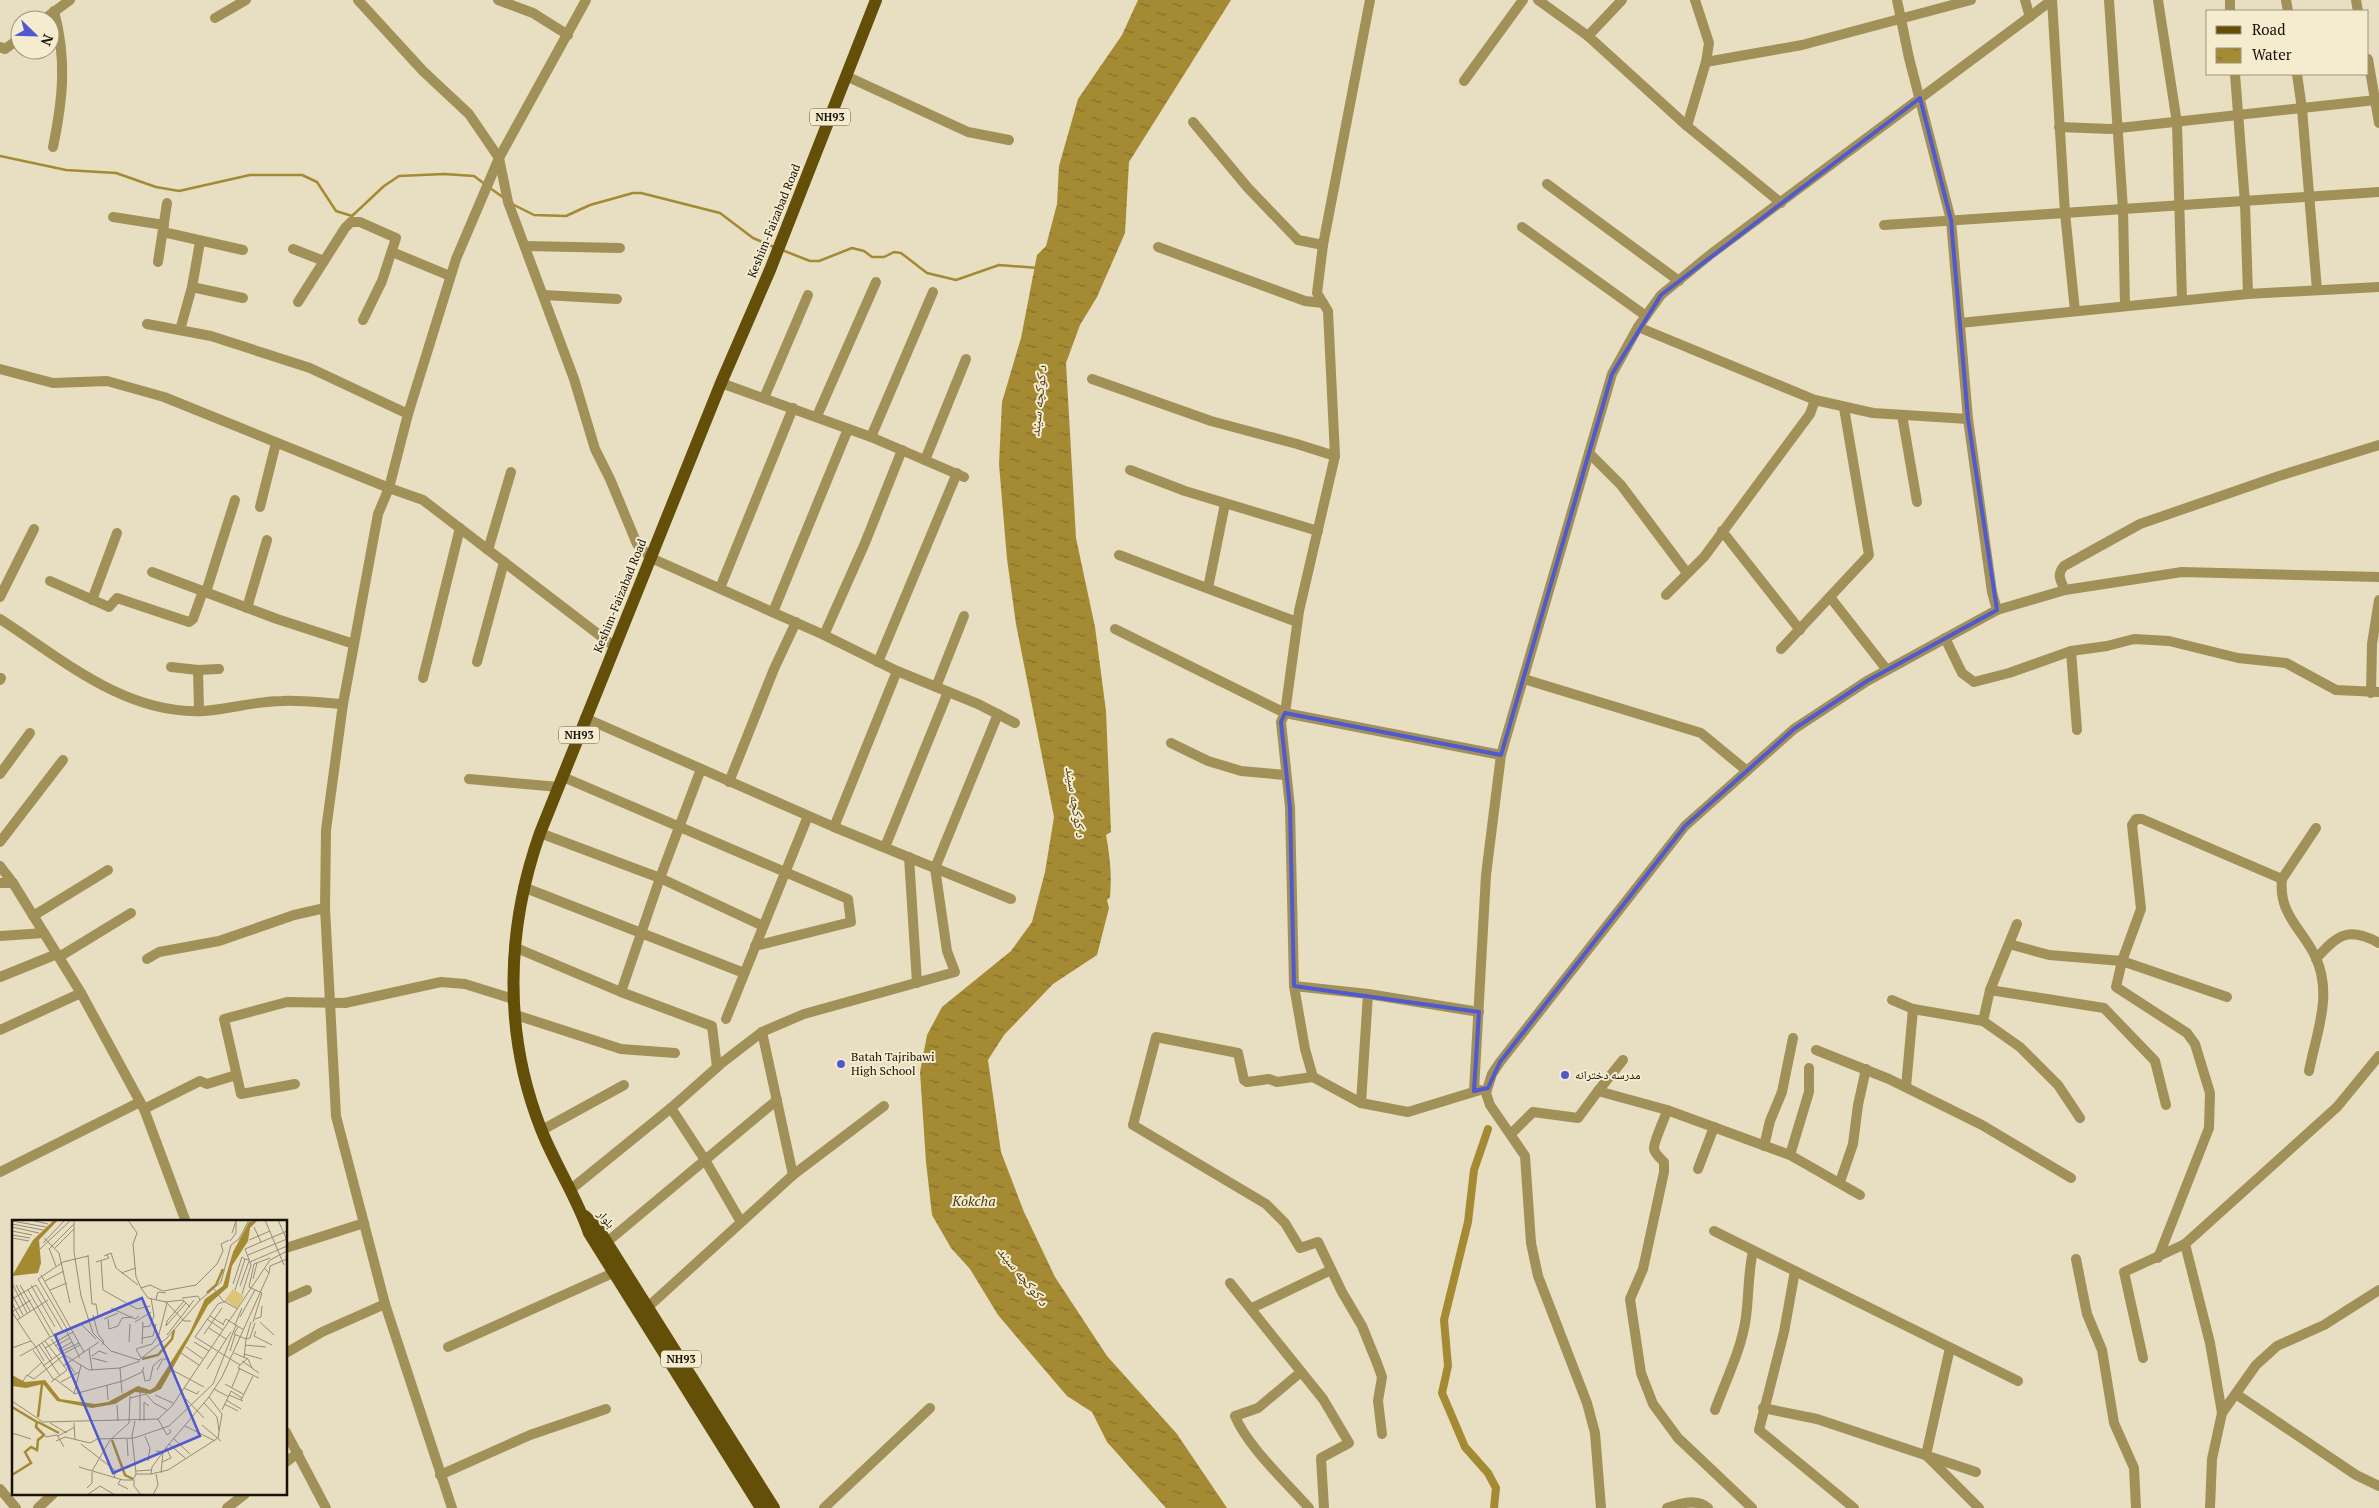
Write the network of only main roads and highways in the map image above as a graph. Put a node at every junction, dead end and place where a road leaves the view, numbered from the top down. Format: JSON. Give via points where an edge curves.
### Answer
{"nodes":[{"id":1,"x":876,"y":0,"type":"edge"},
{"id":2,"x":583,"y":1214,"type":"junction"},
{"id":3,"x":656,"y":1331,"type":"junction"},
{"id":4,"x":761,"y":1508,"type":"edge"},
{"id":5,"x":774,"y":1508,"type":"edge"}],
"edges":[{"from":1,"to":2,"type":"main road","name":"Keshim-Faizabad Road","number":"NH93","via":[[770,270],[585,718],[522,887],[514,947],[514,999],[525,1078],[542,1130]]},
{"from":2,"to":3,"type":"main road","name":"بلوار","number":"NH93","via":[[589,1233],[612,1274]]},
{"from":2,"to":3,"type":"main road","name":"بلوار","number":"NH93","via":[[599,1230],[648,1307]]},
{"from":3,"to":4,"type":"main road","name":"بلوار","number":"NH93"},
{"from":3,"to":5,"type":"main road","name":"بلوار","number":"NH93"}]}
